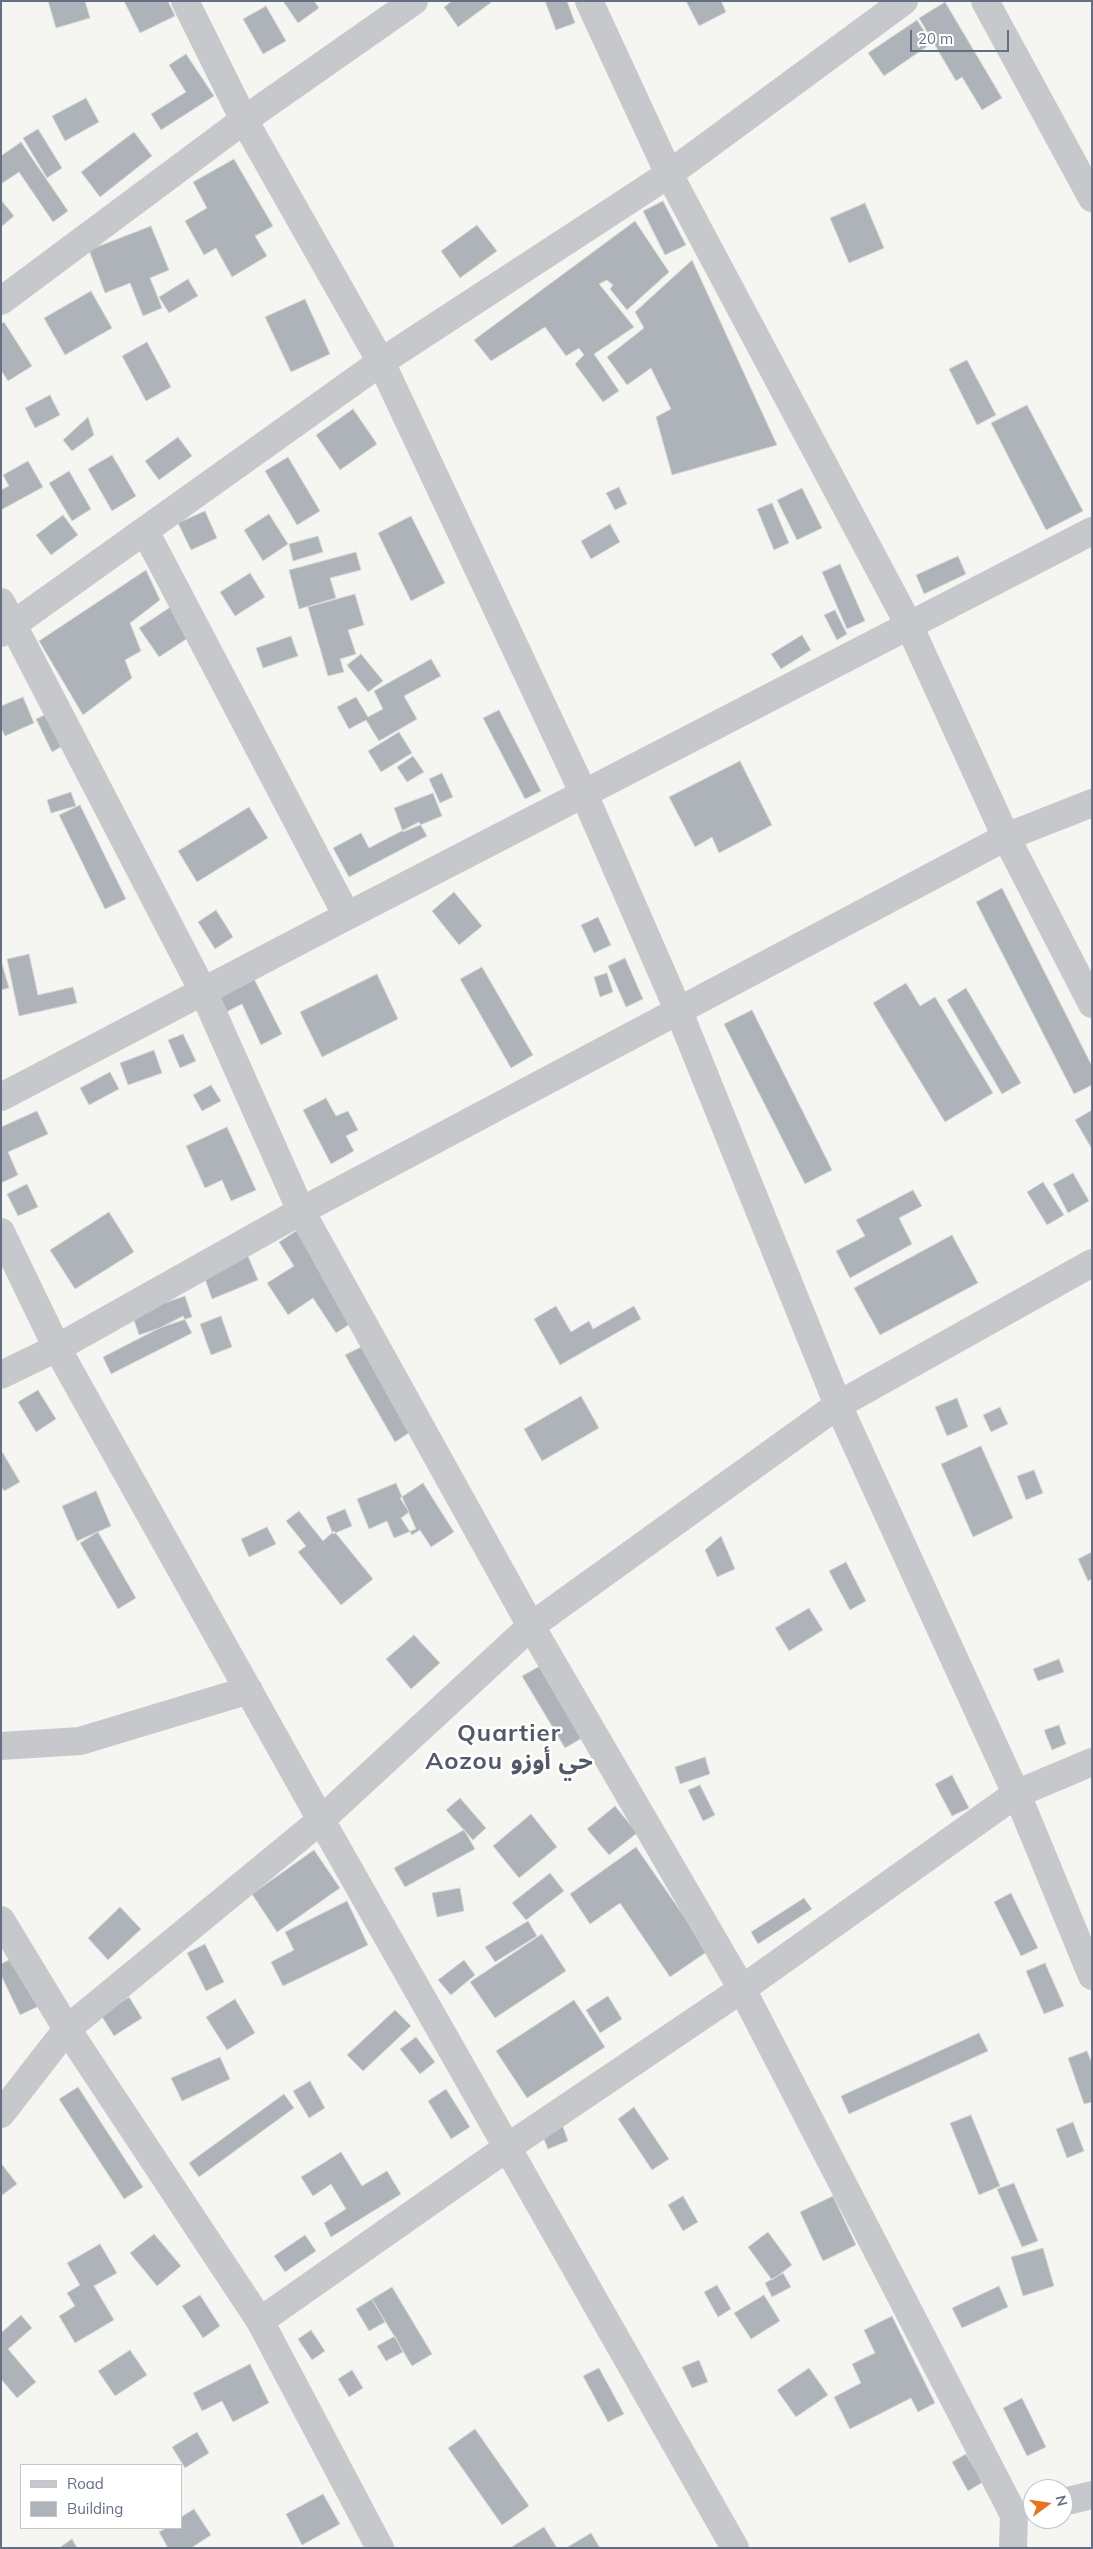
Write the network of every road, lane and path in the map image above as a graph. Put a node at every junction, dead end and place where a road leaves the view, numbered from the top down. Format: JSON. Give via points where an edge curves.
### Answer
{"nodes":[{"id":1,"x":185,"y":1,"type":"edge"},
{"id":2,"x":414,"y":1,"type":"edge"},
{"id":3,"x":589,"y":1,"type":"edge"},
{"id":4,"x":904,"y":1,"type":"edge"},
{"id":5,"x":985,"y":1,"type":"edge"},
{"id":6,"x":244,"y":120,"type":"junction"},
{"id":7,"x":669,"y":174,"type":"junction"},
{"id":8,"x":1092,"y":198,"type":"edge"},
{"id":9,"x":1,"y":301,"type":"edge"},
{"id":10,"x":381,"y":362,"type":"junction"},
{"id":11,"x":145,"y":531,"type":"junction"},
{"id":12,"x":1092,"y":531,"type":"edge"},
{"id":13,"x":5,"y":619,"type":"edge"},
{"id":14,"x":909,"y":626,"type":"junction"},
{"id":15,"x":584,"y":794,"type":"junction"},
{"id":16,"x":1092,"y":803,"type":"edge"},
{"id":17,"x":1006,"y":837,"type":"junction"},
{"id":18,"x":347,"y":916,"type":"junction"},
{"id":19,"x":203,"y":991,"type":"junction"},
{"id":20,"x":1092,"y":1004,"type":"edge"},
{"id":21,"x":679,"y":1012,"type":"junction"},
{"id":22,"x":1,"y":1097,"type":"edge"},
{"id":23,"x":301,"y":1211,"type":"junction"},
{"id":24,"x":1,"y":1232,"type":"edge"},
{"id":25,"x":1092,"y":1264,"type":"edge"},
{"id":26,"x":57,"y":1348,"type":"junction"},
{"id":27,"x":1,"y":1375,"type":"edge"},
{"id":28,"x":838,"y":1405,"type":"junction"},
{"id":29,"x":531,"y":1626,"type":"junction"},
{"id":30,"x":248,"y":1690,"type":"junction"},
{"id":31,"x":1,"y":1746,"type":"edge"},
{"id":32,"x":1092,"y":1762,"type":"edge"},
{"id":33,"x":1016,"y":1794,"type":"junction"},
{"id":34,"x":321,"y":1820,"type":"junction"},
{"id":35,"x":1,"y":1920,"type":"edge"},
{"id":36,"x":1092,"y":1976,"type":"edge"},
{"id":37,"x":742,"y":1989,"type":"junction"},
{"id":38,"x":67,"y":2029,"type":"junction"},
{"id":39,"x":1,"y":2114,"type":"edge"},
{"id":40,"x":508,"y":2148,"type":"junction"},
{"id":41,"x":260,"y":2321,"type":"junction"},
{"id":42,"x":1092,"y":2495,"type":"edge"},
{"id":43,"x":1073,"y":2500,"type":"edge"},
{"id":44,"x":1023,"y":2512,"type":"edge"},
{"id":45,"x":380,"y":2548,"type":"edge"},
{"id":46,"x":735,"y":2548,"type":"edge"},
{"id":47,"x":1014,"y":2548,"type":"edge"}],
"edges":[{"from":1,"to":6,"type":"street"},
{"from":2,"to":6,"type":"street"},
{"from":3,"to":7,"type":"street"},
{"from":4,"to":7,"type":"street"},
{"from":5,"to":8,"type":"street"},
{"from":6,"to":9,"type":"street"},
{"from":6,"to":10,"type":"street"},
{"from":7,"to":10,"type":"street"},
{"from":7,"to":14,"type":"street"},
{"from":10,"to":11,"type":"street"},
{"from":10,"to":15,"type":"street"},
{"from":11,"to":13,"type":"street"},
{"from":11,"to":18,"type":"street"},
{"from":12,"to":14,"type":"street"},
{"from":13,"to":19,"type":"street"},
{"from":14,"to":15,"type":"street"},
{"from":14,"to":17,"type":"street"},
{"from":15,"to":18,"type":"street"},
{"from":15,"to":21,"type":"street"},
{"from":16,"to":17,"type":"street"},
{"from":17,"to":20,"type":"street"},
{"from":17,"to":21,"type":"street"},
{"from":18,"to":19,"type":"street"},
{"from":19,"to":22,"type":"street"},
{"from":19,"to":23,"type":"street"},
{"from":21,"to":23,"type":"street"},
{"from":21,"to":28,"type":"street"},
{"from":23,"to":26,"type":"street"},
{"from":23,"to":29,"type":"street"},
{"from":24,"to":26,"type":"street"},
{"from":25,"to":28,"type":"street"},
{"from":26,"to":27,"type":"street"},
{"from":26,"to":30,"type":"street"},
{"from":28,"to":29,"type":"street"},
{"from":28,"to":33,"type":"street"},
{"from":29,"to":34,"type":"street"},
{"from":29,"to":37,"type":"street"},
{"from":30,"to":31,"type":"street","via":[[80,1741]]},
{"from":30,"to":34,"type":"street"},
{"from":32,"to":33,"type":"street"},
{"from":33,"to":36,"type":"street"},
{"from":33,"to":37,"type":"street"},
{"from":34,"to":38,"type":"street"},
{"from":34,"to":40,"type":"street"},
{"from":35,"to":38,"type":"street"},
{"from":37,"to":40,"type":"street"},
{"from":37,"to":44,"type":"street"},
{"from":38,"to":39,"type":"street"},
{"from":38,"to":41,"type":"street"},
{"from":40,"to":41,"type":"street"},
{"from":40,"to":46,"type":"street"},
{"from":41,"to":45,"type":"street"},
{"from":42,"to":43,"type":"street"},
{"from":44,"to":47,"type":"street"}]}
